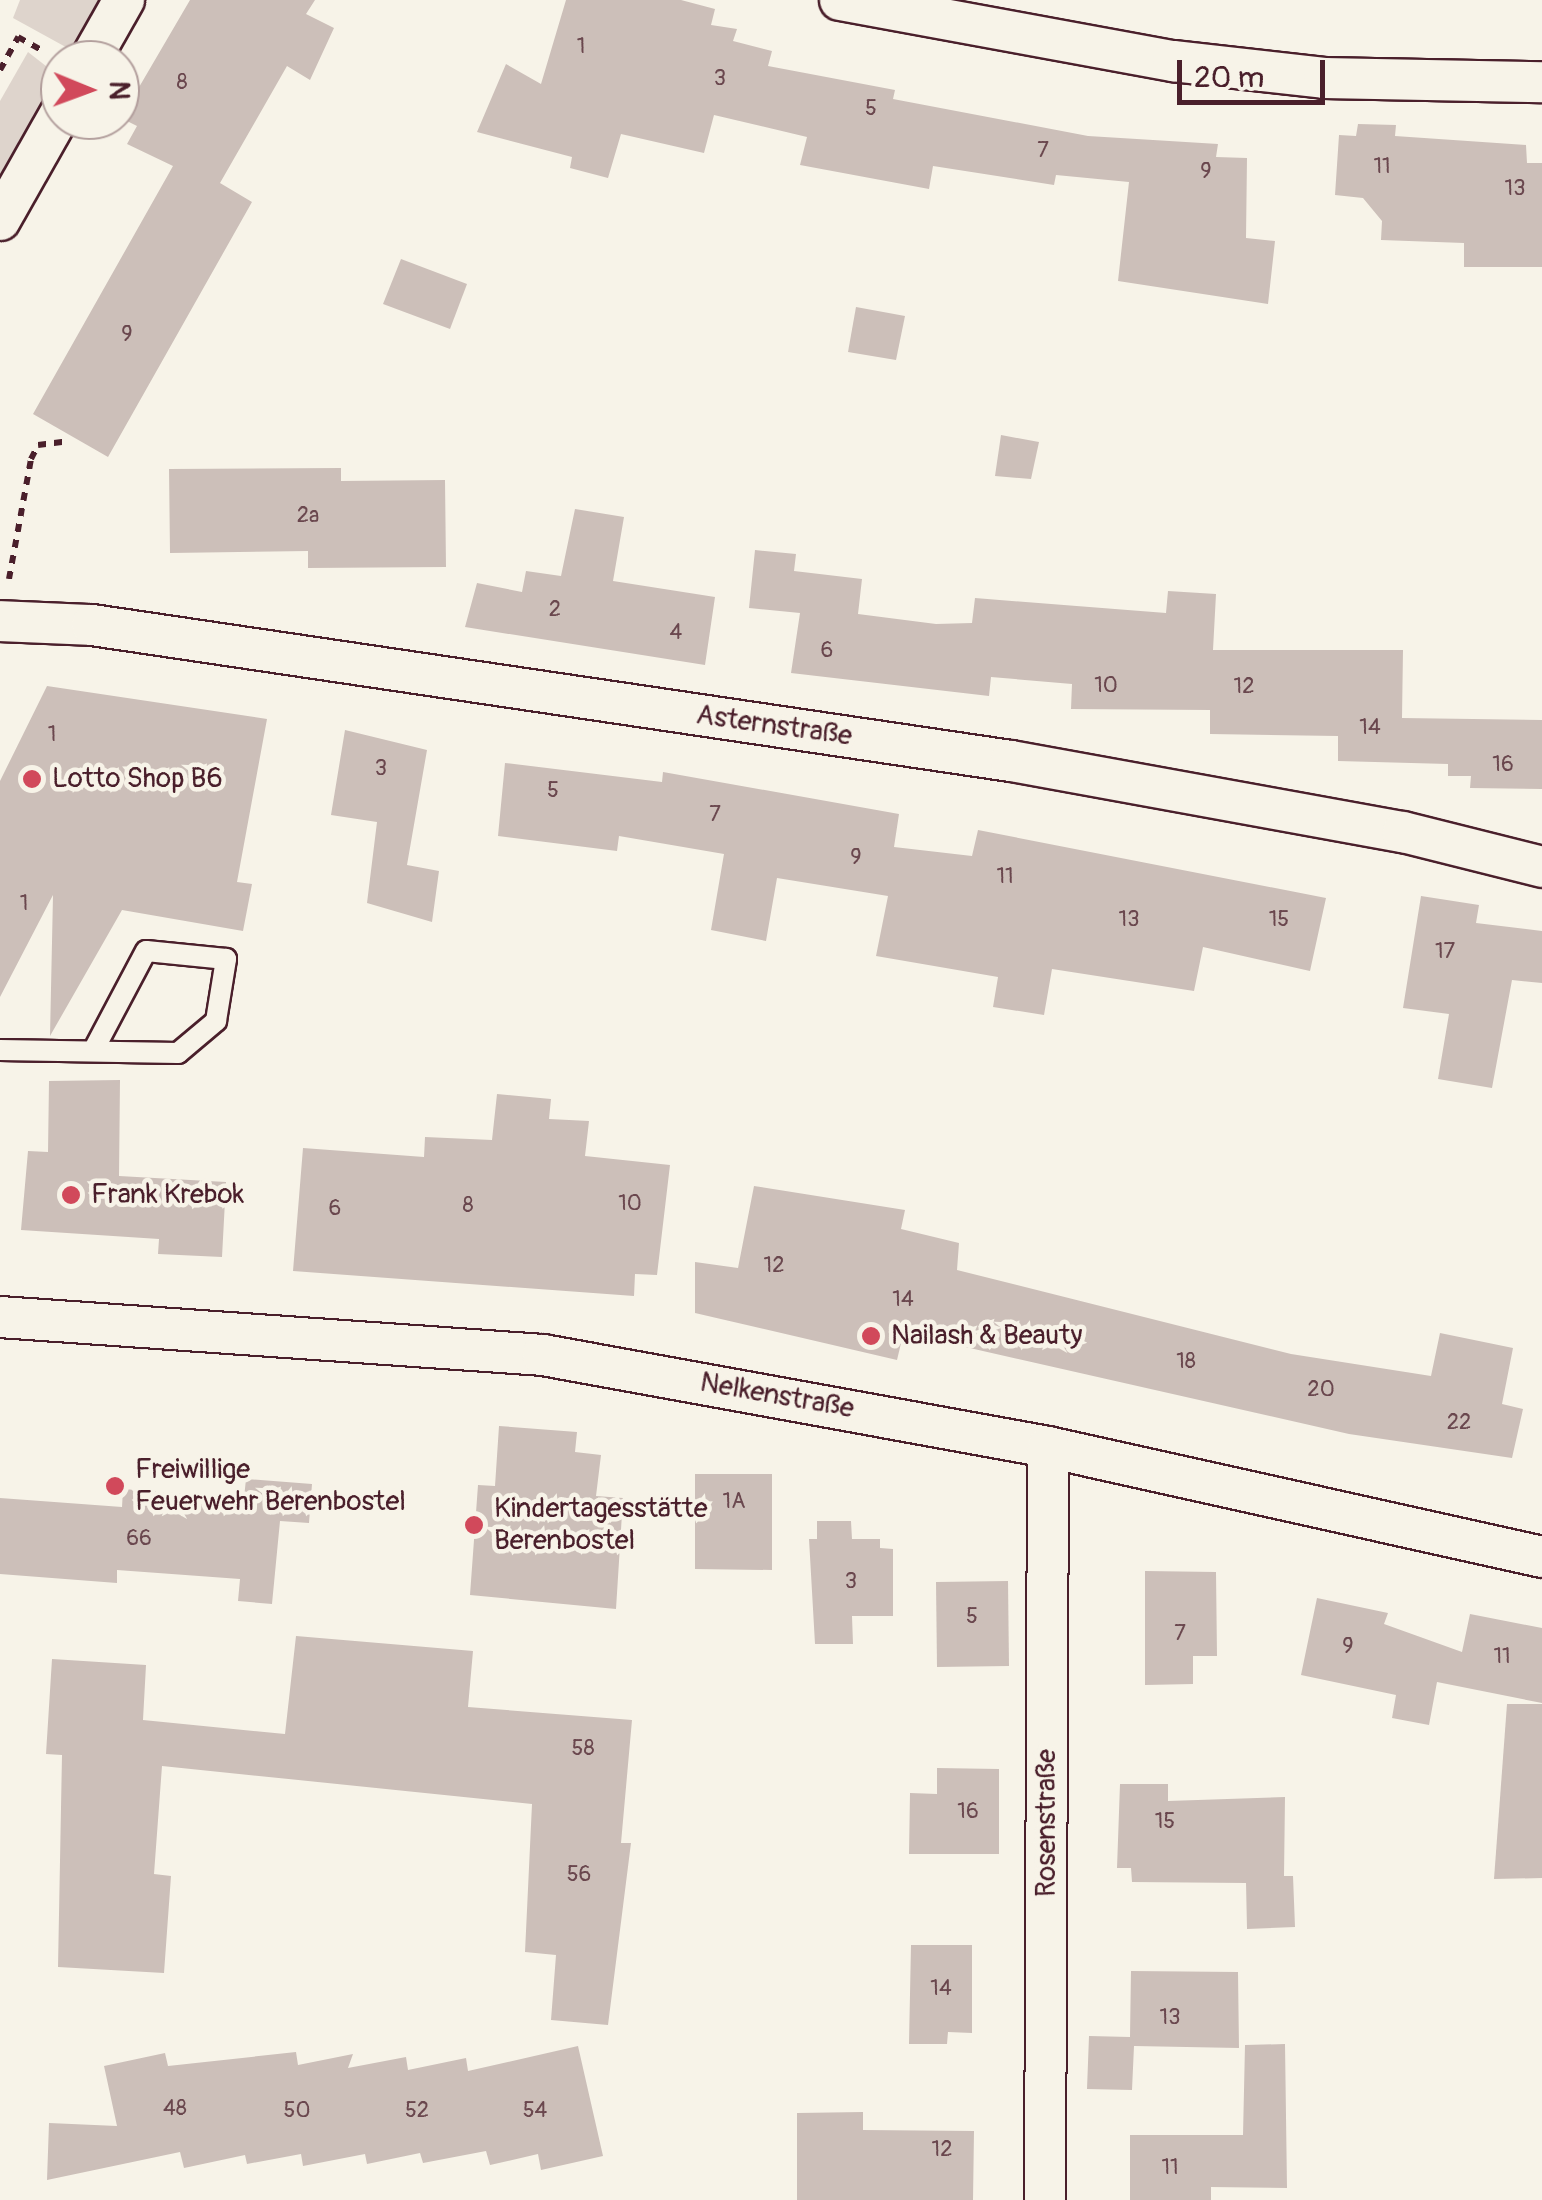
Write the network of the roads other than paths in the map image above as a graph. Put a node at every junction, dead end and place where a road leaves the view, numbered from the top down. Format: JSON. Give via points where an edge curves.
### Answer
{"nodes":[{"id":1,"x":124,"y":0,"type":"edge"},
{"id":2,"x":840,"y":0,"type":"edge"},
{"id":3,"x":101,"y":40,"type":"edge"},
{"id":4,"x":1542,"y":82,"type":"edge"},
{"id":5,"x":45,"y":140,"type":"edge"},
{"id":6,"x":0,"y":220,"type":"edge"},
{"id":7,"x":2,"y":620,"type":"edge"},
{"id":8,"x":1542,"y":866,"type":"edge"},
{"id":9,"x":0,"y":1050,"type":"edge"},
{"id":10,"x":93,"y":1051,"type":"junction"},
{"id":11,"x":0,"y":1316,"type":"edge"},
{"id":12,"x":1048,"y":1447,"type":"junction"},
{"id":13,"x":1542,"y":1557,"type":"edge"},
{"id":14,"x":1045,"y":2200,"type":"edge"}],
"edges":[{"from":1,"to":3,"type":"street"},
{"from":2,"to":4,"type":"street","via":[[1173,61],[1324,78]]},
{"from":5,"to":6,"type":"street"},
{"from":7,"to":8,"type":"street","name":"Asternstraße","via":[[92,625],[1011,762],[1403,832]]},
{"from":9,"to":10,"type":"lane"},
{"from":10,"to":10,"type":"lane","via":[[178,1053],[216,1021],[226,959],[146,951]]},
{"from":11,"to":12,"type":"street","name":"Nelkenstraße","via":[[543,1355]]},
{"from":12,"to":13,"type":"street","name":"Nelkenstraße"},
{"from":12,"to":14,"type":"street","name":"Rosenstraße"}]}
